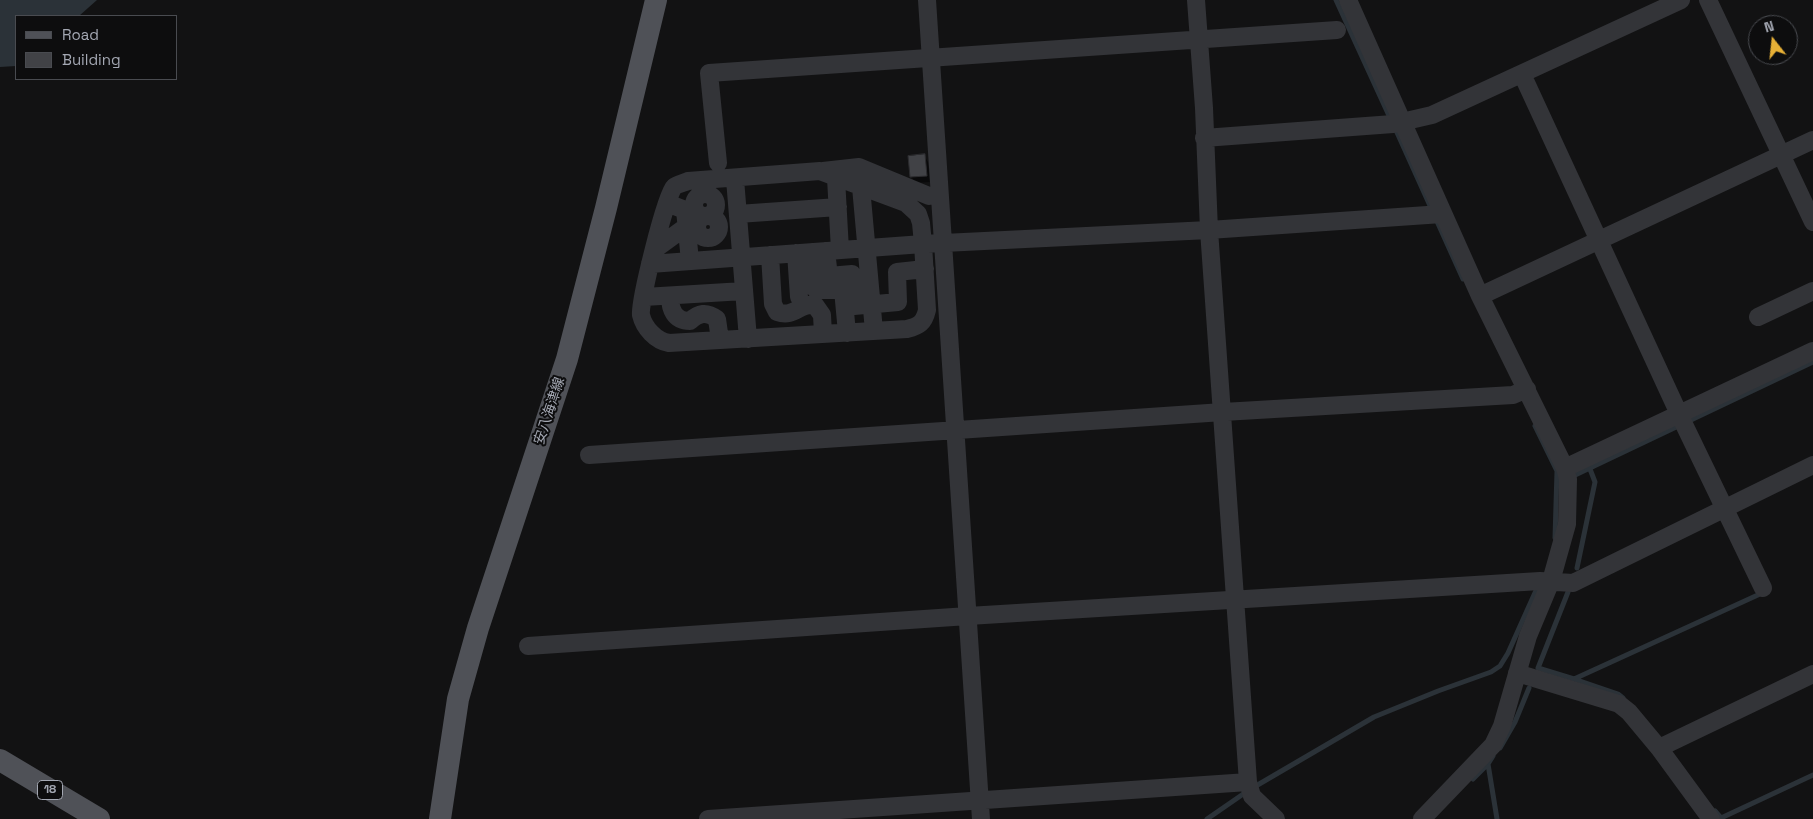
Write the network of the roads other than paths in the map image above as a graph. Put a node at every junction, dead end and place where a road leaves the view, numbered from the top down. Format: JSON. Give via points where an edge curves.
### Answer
{"nodes":[{"id":1,"x":656,"y":0,"type":"edge"},
{"id":2,"x":927,"y":0,"type":"edge"},
{"id":3,"x":1196,"y":0,"type":"edge"},
{"id":4,"x":1348,"y":0,"type":"edge"},
{"id":5,"x":1681,"y":0,"type":"edge"},
{"id":6,"x":1708,"y":0,"type":"edge"},
{"id":7,"x":1337,"y":30,"type":"dead end"},
{"id":8,"x":1199,"y":40,"type":"junction"},
{"id":9,"x":931,"y":58,"type":"junction"},
{"id":10,"x":1522,"y":74,"type":"junction"},
{"id":11,"x":1402,"y":123,"type":"junction"},
{"id":12,"x":1204,"y":138,"type":"junction"},
{"id":13,"x":1813,"y":140,"type":"edge"},
{"id":14,"x":1782,"y":154,"type":"junction"},
{"id":15,"x":718,"y":163,"type":"dead end"},
{"id":16,"x":828,"y":175,"type":"junction"},
{"id":17,"x":861,"y":186,"type":"junction"},
{"id":18,"x":736,"y":196,"type":"junction"},
{"id":19,"x":929,"y":196,"type":"dead end"},
{"id":20,"x":667,"y":203,"type":"junction"},
{"id":21,"x":838,"y":208,"type":"junction"},
{"id":22,"x":1442,"y":214,"type":"junction"},
{"id":23,"x":1813,"y":222,"type":"edge"},
{"id":24,"x":687,"y":226,"type":"junction"},
{"id":25,"x":1209,"y":230,"type":"junction"},
{"id":26,"x":1598,"y":241,"type":"junction"},
{"id":27,"x":923,"y":244,"type":"junction"},
{"id":28,"x":944,"y":244,"type":"junction"},
{"id":29,"x":866,"y":248,"type":"junction"},
{"id":30,"x":819,"y":251,"type":"junction"},
{"id":31,"x":770,"y":255,"type":"junction"},
{"id":32,"x":652,"y":257,"type":"junction"},
{"id":33,"x":741,"y":257,"type":"junction"},
{"id":34,"x":710,"y":260,"type":"junction"},
{"id":35,"x":690,"y":261,"type":"junction"},
{"id":36,"x":925,"y":270,"type":"junction"},
{"id":37,"x":793,"y":287,"type":"dead end"},
{"id":38,"x":744,"y":291,"type":"junction"},
{"id":39,"x":1813,"y":291,"type":"edge"},
{"id":40,"x":670,"y":296,"type":"junction"},
{"id":41,"x":1480,"y":296,"type":"junction"},
{"id":42,"x":644,"y":297,"type":"junction"},
{"id":43,"x":871,"y":304,"type":"junction"},
{"id":44,"x":1758,"y":317,"type":"dead end"},
{"id":45,"x":874,"y":331,"type":"junction"},
{"id":46,"x":846,"y":333,"type":"junction"},
{"id":47,"x":823,"y":334,"type":"junction"},
{"id":48,"x":748,"y":339,"type":"junction"},
{"id":49,"x":720,"y":340,"type":"junction"},
{"id":50,"x":1813,"y":351,"type":"edge"},
{"id":51,"x":1527,"y":389,"type":"junction"},
{"id":52,"x":1223,"y":412,"type":"junction"},
{"id":53,"x":1679,"y":414,"type":"junction"},
{"id":54,"x":956,"y":431,"type":"junction"},
{"id":55,"x":589,"y":455,"type":"dead end"},
{"id":56,"x":1813,"y":465,"type":"edge"},
{"id":57,"x":1565,"y":468,"type":"junction"},
{"id":58,"x":1725,"y":507,"type":"junction"},
{"id":59,"x":1551,"y":581,"type":"junction"},
{"id":60,"x":1763,"y":588,"type":"dead end"},
{"id":61,"x":1235,"y":599,"type":"junction"},
{"id":62,"x":968,"y":616,"type":"junction"},
{"id":63,"x":528,"y":646,"type":"dead end"},
{"id":64,"x":1517,"y":674,"type":"junction"},
{"id":65,"x":1813,"y":674,"type":"edge"},
{"id":66,"x":1659,"y":748,"type":"junction"},
{"id":67,"x":0,"y":760,"type":"edge"},
{"id":68,"x":1248,"y":782,"type":"junction"},
{"id":69,"x":980,"y":810,"type":"edge"},
{"id":70,"x":99,"y":819,"type":"edge"},
{"id":71,"x":440,"y":819,"type":"edge"},
{"id":72,"x":708,"y":819,"type":"edge"},
{"id":73,"x":1276,"y":819,"type":"edge"},
{"id":74,"x":1422,"y":819,"type":"edge"},
{"id":75,"x":1711,"y":819,"type":"edge"}],
"edges":[{"from":1,"to":71,"type":"main road","name":"安八海津線","via":[[567,358],[458,699]]},
{"from":2,"to":9,"type":"street"},
{"from":3,"to":8,"type":"street"},
{"from":4,"to":11,"type":"street"},
{"from":5,"to":10,"type":"street"},
{"from":6,"to":14,"type":"street"},
{"from":7,"to":8,"type":"street"},
{"from":8,"to":9,"type":"street"},
{"from":8,"to":12,"type":"street"},
{"from":9,"to":15,"type":"street","via":[[708,73]]},
{"from":9,"to":28,"type":"street"},
{"from":10,"to":11,"type":"street","via":[[1432,115]]},
{"from":10,"to":26,"type":"street"},
{"from":11,"to":12,"type":"street"},
{"from":11,"to":22,"type":"street"},
{"from":12,"to":25,"type":"street"},
{"from":13,"to":14,"type":"street"},
{"from":14,"to":23,"type":"street"},
{"from":14,"to":26,"type":"street"},
{"from":16,"to":17,"type":"street"},
{"from":16,"to":18,"type":"street"},
{"from":16,"to":19,"type":"street","via":[[859,167]]},
{"from":16,"to":21,"type":"street"},
{"from":17,"to":27,"type":"street","via":[[912,207],[921,222]]},
{"from":17,"to":29,"type":"street"},
{"from":18,"to":20,"type":"street","via":[[688,181],[674,188]]},
{"from":18,"to":21,"type":"street"},
{"from":18,"to":33,"type":"street"},
{"from":18,"to":34,"type":"street","via":[[711,206],[698,222],[696,229],[702,238],[710,239]]},
{"from":20,"to":24,"type":"street","via":[[686,210]]},
{"from":20,"to":32,"type":"street"},
{"from":21,"to":30,"type":"street"},
{"from":22,"to":25,"type":"street"},
{"from":22,"to":41,"type":"street"},
{"from":24,"to":32,"type":"street"},
{"from":24,"to":35,"type":"street"},
{"from":25,"to":28,"type":"street"},
{"from":25,"to":52,"type":"street"},
{"from":26,"to":41,"type":"street"},
{"from":26,"to":53,"type":"street"},
{"from":27,"to":28,"type":"street"},
{"from":27,"to":29,"type":"street"},
{"from":27,"to":36,"type":"street"},
{"from":28,"to":54,"type":"street"},
{"from":29,"to":30,"type":"street"},
{"from":29,"to":43,"type":"street"},
{"from":30,"to":31,"type":"street"},
{"from":30,"to":37,"type":"street"},
{"from":30,"to":43,"type":"street","via":[[829,276],[852,274],[854,306]]},
{"from":30,"to":46,"type":"street","via":[[816,290],[843,290]]},
{"from":31,"to":33,"type":"street"},
{"from":31,"to":47,"type":"street","via":[[777,312],[785,315],[809,304],[815,305],[822,315]]},
{"from":32,"to":35,"type":"street"},
{"from":32,"to":42,"type":"street"},
{"from":33,"to":34,"type":"street"},
{"from":33,"to":38,"type":"street"},
{"from":34,"to":35,"type":"street"},
{"from":36,"to":43,"type":"street","via":[[897,272],[898,302]]},
{"from":36,"to":45,"type":"street","via":[[925,319],[919,326],[907,329]]},
{"from":38,"to":40,"type":"street"},
{"from":38,"to":48,"type":"street"},
{"from":39,"to":44,"type":"street"},
{"from":40,"to":42,"type":"street"},
{"from":40,"to":49,"type":"street","via":[[670,306],[679,320],[690,321],[704,313],[717,318]]},
{"from":41,"to":51,"type":"street"},
{"from":42,"to":49,"type":"street","via":[[643,322],[661,342]]},
{"from":43,"to":45,"type":"street"},
{"from":45,"to":46,"type":"street"},
{"from":46,"to":47,"type":"street"},
{"from":47,"to":48,"type":"street"},
{"from":48,"to":49,"type":"street"},
{"from":50,"to":53,"type":"street"},
{"from":51,"to":52,"type":"street","via":[[1513,395]]},
{"from":51,"to":57,"type":"street"},
{"from":52,"to":54,"type":"street"},
{"from":52,"to":61,"type":"street"},
{"from":53,"to":57,"type":"street"},
{"from":53,"to":58,"type":"street"},
{"from":54,"to":55,"type":"street"},
{"from":54,"to":62,"type":"street"},
{"from":56,"to":58,"type":"street"},
{"from":57,"to":59,"type":"street","via":[[1568,479],[1567,524]]},
{"from":58,"to":59,"type":"street","via":[[1573,582]]},
{"from":58,"to":60,"type":"street"},
{"from":59,"to":61,"type":"street"},
{"from":59,"to":64,"type":"street","via":[[1528,636]]},
{"from":61,"to":62,"type":"street"},
{"from":61,"to":68,"type":"street"},
{"from":62,"to":63,"type":"street"},
{"from":62,"to":69,"type":"street"},
{"from":64,"to":66,"type":"street","via":[[1619,704]]},
{"from":64,"to":74,"type":"street","via":[[1493,746]]},
{"from":65,"to":66,"type":"street"},
{"from":66,"to":75,"type":"street"},
{"from":67,"to":70,"type":"main road","number":"18"},
{"from":68,"to":69,"type":"street"},
{"from":68,"to":73,"type":"street","via":[[1252,796]]},
{"from":69,"to":72,"type":"street"}]}
